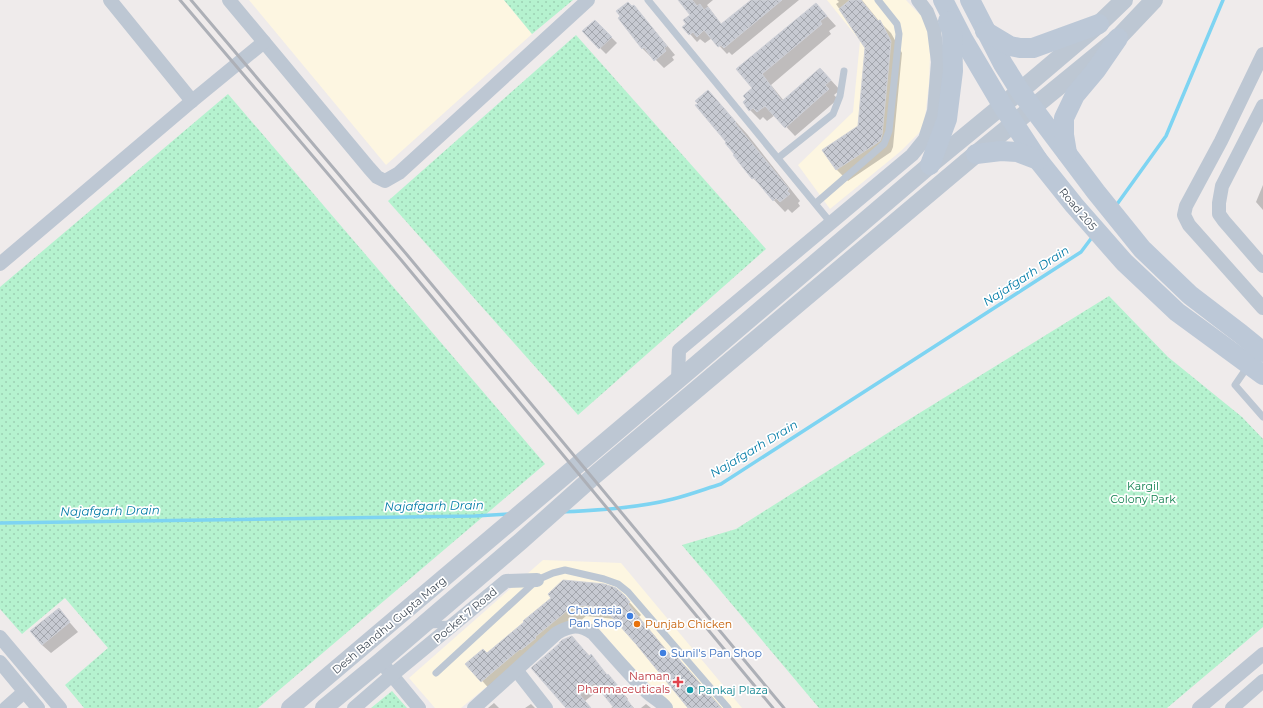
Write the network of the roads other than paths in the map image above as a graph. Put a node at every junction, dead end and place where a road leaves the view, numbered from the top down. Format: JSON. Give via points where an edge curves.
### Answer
{"nodes":[{"id":1,"x":110,"y":0,"type":"edge"},
{"id":2,"x":229,"y":0,"type":"edge"},
{"id":3,"x":588,"y":0,"type":"edge"},
{"id":4,"x":648,"y":0,"type":"edge"},
{"id":5,"x":878,"y":0,"type":"edge"},
{"id":6,"x":918,"y":0,"type":"edge"},
{"id":7,"x":942,"y":0,"type":"edge"},
{"id":8,"x":1124,"y":0,"type":"edge"},
{"id":9,"x":1154,"y":0,"type":"edge"},
{"id":10,"x":976,"y":4,"type":"edge"},
{"id":11,"x":1099,"y":24,"type":"junction"},
{"id":12,"x":986,"y":31,"type":"junction"},
{"id":13,"x":1118,"y":38,"type":"junction"},
{"id":14,"x":264,"y":42,"type":"junction"},
{"id":15,"x":1263,"y":54,"type":"edge"},
{"id":16,"x":844,"y":71,"type":"dead end"},
{"id":17,"x":1020,"y":91,"type":"junction"},
{"id":18,"x":192,"y":101,"type":"junction"},
{"id":19,"x":1002,"y":105,"type":"junction"},
{"id":20,"x":1263,"y":106,"type":"edge"},
{"id":21,"x":1032,"y":109,"type":"junction"},
{"id":22,"x":1014,"y":123,"type":"junction"},
{"id":23,"x":976,"y":154,"type":"junction"},
{"id":24,"x":1068,"y":154,"type":"junction"},
{"id":25,"x":778,"y":158,"type":"junction"},
{"id":26,"x":1038,"y":160,"type":"junction"},
{"id":27,"x":930,"y":165,"type":"junction"},
{"id":28,"x":816,"y":203,"type":"junction"},
{"id":29,"x":831,"y":223,"type":"junction"},
{"id":30,"x":0,"y":264,"type":"edge"},
{"id":31,"x":1263,"y":266,"type":"edge"},
{"id":32,"x":1263,"y":308,"type":"edge"},
{"id":33,"x":1258,"y":364,"type":"edge"},
{"id":34,"x":678,"y":380,"type":"junction"},
{"id":35,"x":1263,"y":417,"type":"edge"},
{"id":36,"x":537,"y":580,"type":"junction"},
{"id":37,"x":454,"y":624,"type":"junction"},
{"id":38,"x":423,"y":625,"type":"junction"},
{"id":39,"x":0,"y":637,"type":"edge"},
{"id":40,"x":1263,"y":654,"type":"edge"},
{"id":41,"x":381,"y":661,"type":"junction"},
{"id":42,"x":0,"y":662,"type":"edge"},
{"id":43,"x":1249,"y":666,"type":"junction"},
{"id":44,"x":517,"y":671,"type":"junction"},
{"id":45,"x":436,"y":672,"type":"dead end"},
{"id":46,"x":392,"y":675,"type":"junction"},
{"id":47,"x":1263,"y":682,"type":"edge"},
{"id":48,"x":29,"y":702,"type":"edge"},
{"id":49,"x":0,"y":704,"type":"edge"},
{"id":50,"x":5,"y":708,"type":"edge"},
{"id":51,"x":60,"y":708,"type":"edge"},
{"id":52,"x":290,"y":708,"type":"edge"},
{"id":53,"x":324,"y":708,"type":"edge"},
{"id":54,"x":354,"y":708,"type":"edge"},
{"id":55,"x":419,"y":708,"type":"edge"},
{"id":56,"x":474,"y":708,"type":"edge"},
{"id":57,"x":546,"y":708,"type":"edge"},
{"id":58,"x":666,"y":708,"type":"edge"},
{"id":59,"x":728,"y":708,"type":"edge"},
{"id":60,"x":1199,"y":708,"type":"edge"},
{"id":61,"x":1232,"y":708,"type":"edge"}],
"edges":[{"from":1,"to":18,"type":"street"},
{"from":2,"to":14,"type":"street"},
{"from":3,"to":14,"type":"street","via":[[399,173],[385,181],[369,168]]},
{"from":4,"to":25,"type":"lane"},
{"from":5,"to":28,"type":"lane","via":[[896,24],[899,34],[888,131],[884,144]]},
{"from":6,"to":29,"type":"street","via":[[927,12],[934,30],[938,62],[934,111],[925,140],[912,155]]},
{"from":7,"to":19,"type":"main road","name":"Road 205"},
{"from":7,"to":27,"type":"main road","via":[[952,32],[953,71],[947,119]]},
{"from":8,"to":11,"type":"street","name":"Desh Bandhu Gupta Marg"},
{"from":9,"to":13,"type":"street","name":"Desh Bandhu Gupta Marg"},
{"from":10,"to":12,"type":"main road"},
{"from":11,"to":12,"type":"main road","via":[[1033,48],[1010,46]]},
{"from":11,"to":17,"type":"street","name":"Desh Bandhu Gupta Marg"},
{"from":12,"to":17,"type":"main road"},
{"from":13,"to":21,"type":"street","name":"Desh Bandhu Gupta Marg"},
{"from":13,"to":24,"type":"main road","via":[[1075,95],[1064,118]]},
{"from":14,"to":18,"type":"street"},
{"from":15,"to":32,"type":"street","via":[[1186,206],[1184,215],[1189,225]]},
{"from":16,"to":25,"type":"lane","via":[[840,96],[833,114]]},
{"from":17,"to":19,"type":"street","name":"Desh Bandhu Gupta Marg"},
{"from":17,"to":21,"type":"main road"},
{"from":18,"to":30,"type":"street"},
{"from":19,"to":22,"type":"main road","name":"Road 205"},
{"from":19,"to":27,"type":"street","name":"Desh Bandhu Gupta Marg"},
{"from":20,"to":31,"type":"street","via":[[1222,186],[1218,203],[1219,214]]},
{"from":21,"to":22,"type":"street","name":"Desh Bandhu Gupta Marg"},
{"from":21,"to":24,"type":"main road"},
{"from":22,"to":23,"type":"street","name":"Desh Bandhu Gupta Marg"},
{"from":22,"to":26,"type":"main road","name":"Road 205"},
{"from":23,"to":26,"type":"main road","via":[[1017,152]]},
{"from":23,"to":38,"type":"street","name":"Desh Bandhu Gupta Marg","via":[[594,475]]},
{"from":24,"to":33,"type":"main road","via":[[1142,249],[1190,295],[1241,334]]},
{"from":25,"to":28,"type":"lane"},
{"from":26,"to":33,"type":"main road","name":"Road 205","via":[[1124,262],[1177,312]]},
{"from":27,"to":34,"type":"street","name":"Desh Bandhu Gupta Marg"},
{"from":28,"to":29,"type":"lane"},
{"from":29,"to":34,"type":"street","via":[[678,350]]},
{"from":33,"to":35,"type":"lane","via":[[1235,385]]},
{"from":34,"to":52,"type":"street","name":"Desh Bandhu Gupta Marg"},
{"from":36,"to":37,"type":"street","name":"Pocket 7 Road","via":[[506,581]]},
{"from":36,"to":45,"type":"lane"},
{"from":36,"to":59,"type":"lane","name":"Pocket 7 Road","via":[[565,570],[618,584],[638,602]]},
{"from":37,"to":38,"type":"lane"},
{"from":37,"to":46,"type":"street","name":"Pocket 7 Road"},
{"from":38,"to":41,"type":"street","name":"Desh Bandhu Gupta Marg"},
{"from":39,"to":51,"type":"street"},
{"from":40,"to":43,"type":"street"},
{"from":41,"to":46,"type":"street"},
{"from":41,"to":53,"type":"street","name":"Desh Bandhu Gupta Marg"},
{"from":42,"to":48,"type":"street"},
{"from":43,"to":47,"type":"street"},
{"from":43,"to":60,"type":"street"},
{"from":44,"to":56,"type":"street"},
{"from":44,"to":57,"type":"street"},
{"from":44,"to":58,"type":"street","via":[[557,633],[567,627],[577,626],[593,633],[647,693]]},
{"from":46,"to":54,"type":"street","name":"Pocket 7 Road"},
{"from":46,"to":55,"type":"street"},
{"from":47,"to":61,"type":"street"},
{"from":48,"to":50,"type":"street"},
{"from":49,"to":50,"type":"street"}]}
